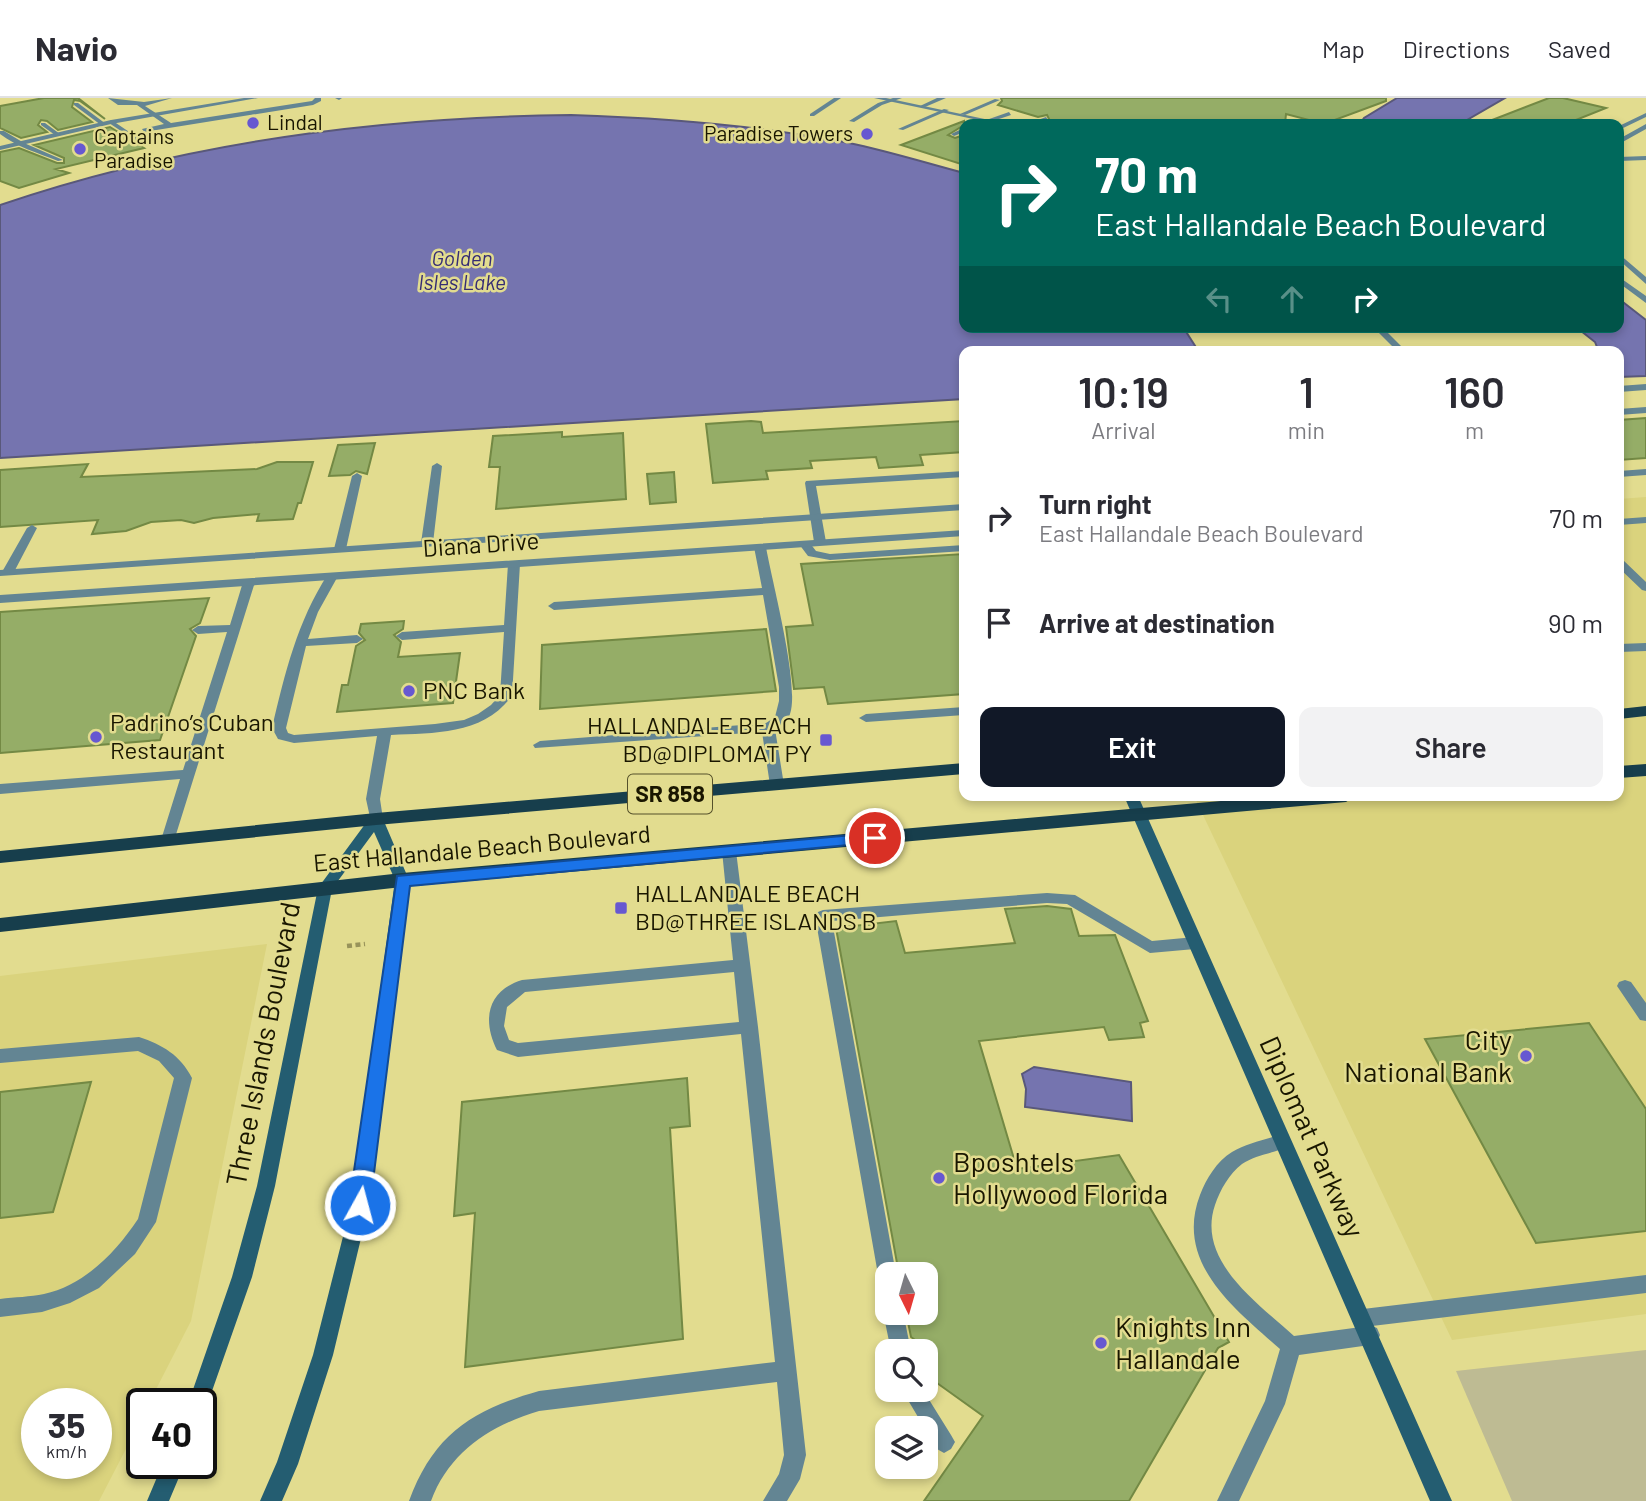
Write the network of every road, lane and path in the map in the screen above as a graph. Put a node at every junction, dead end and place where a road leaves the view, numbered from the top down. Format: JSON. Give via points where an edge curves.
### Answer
{"nodes":[{"id":1,"x":111,"y":98,"type":"edge"},
{"id":2,"x":169,"y":98,"type":"edge"},
{"id":3,"x":255,"y":98,"type":"edge"},
{"id":4,"x":318,"y":98,"type":"edge"},
{"id":5,"x":788,"y":98,"type":"edge"},
{"id":6,"x":838,"y":98,"type":"edge"},
{"id":7,"x":877,"y":98,"type":"edge"},
{"id":8,"x":943,"y":98,"type":"edge"},
{"id":9,"x":896,"y":99,"type":"edge"},
{"id":10,"x":807,"y":100,"type":"dead end"},
{"id":11,"x":997,"y":100,"type":"dead end"},
{"id":12,"x":141,"y":103,"type":"junction"},
{"id":13,"x":76,"y":104,"type":"dead end"},
{"id":14,"x":923,"y":106,"type":"junction"},
{"id":15,"x":946,"y":110,"type":"junction"},
{"id":16,"x":963,"y":114,"type":"junction"},
{"id":17,"x":1009,"y":114,"type":"dead end"},
{"id":18,"x":152,"y":115,"type":"junction"},
{"id":19,"x":811,"y":115,"type":"dead end"},
{"id":20,"x":1646,"y":116,"type":"edge"},
{"id":21,"x":985,"y":119,"type":"edge"},
{"id":22,"x":992,"y":119,"type":"edge"},
{"id":23,"x":852,"y":121,"type":"dead end"},
{"id":24,"x":107,"y":123,"type":"junction"},
{"id":25,"x":43,"y":124,"type":"dead end"},
{"id":26,"x":170,"y":125,"type":"junction"},
{"id":27,"x":1624,"y":126,"type":"edge"},
{"id":28,"x":1646,"y":126,"type":"edge"},
{"id":29,"x":901,"y":129,"type":"dead end"},
{"id":30,"x":144,"y":130,"type":"dead end"},
{"id":31,"x":2,"y":132,"type":"dead end"},
{"id":32,"x":959,"y":132,"type":"edge"},
{"id":33,"x":57,"y":134,"type":"junction"},
{"id":34,"x":954,"y":134,"type":"dead end"},
{"id":35,"x":1624,"y":139,"type":"edge"},
{"id":36,"x":23,"y":142,"type":"junction"},
{"id":37,"x":141,"y":142,"type":"dead end"},
{"id":38,"x":0,"y":148,"type":"edge"},
{"id":39,"x":1646,"y":158,"type":"edge"},
{"id":40,"x":1624,"y":159,"type":"edge"},
{"id":41,"x":60,"y":160,"type":"dead end"},
{"id":42,"x":1624,"y":261,"type":"edge"},
{"id":43,"x":1646,"y":282,"type":"edge"},
{"id":44,"x":1624,"y":283,"type":"edge"},
{"id":45,"x":1646,"y":300,"type":"edge"},
{"id":46,"x":1383,"y":333,"type":"edge"},
{"id":47,"x":1398,"y":346,"type":"edge"},
{"id":48,"x":1646,"y":387,"type":"edge"},
{"id":49,"x":1624,"y":388,"type":"edge"},
{"id":50,"x":1646,"y":410,"type":"edge"},
{"id":51,"x":1624,"y":412,"type":"edge"},
{"id":52,"x":438,"y":466,"type":"dead end"},
{"id":53,"x":1646,"y":472,"type":"edge"},
{"id":54,"x":959,"y":474,"type":"edge"},
{"id":55,"x":1624,"y":474,"type":"edge"},
{"id":56,"x":357,"y":476,"type":"dead end"},
{"id":57,"x":959,"y":507,"type":"edge"},
{"id":58,"x":815,"y":517,"type":"junction"},
{"id":59,"x":1646,"y":520,"type":"edge"},
{"id":60,"x":1624,"y":522,"type":"edge"},
{"id":61,"x":32,"y":528,"type":"dead end"},
{"id":62,"x":959,"y":533,"type":"edge"},
{"id":63,"x":820,"y":542,"type":"junction"},
{"id":64,"x":427,"y":543,"type":"junction"},
{"id":65,"x":805,"y":544,"type":"junction"},
{"id":66,"x":760,"y":547,"type":"junction"},
{"id":67,"x":959,"y":548,"type":"edge"},
{"id":68,"x":340,"y":550,"type":"junction"},
{"id":69,"x":514,"y":564,"type":"junction"},
{"id":70,"x":1624,"y":567,"type":"edge"},
{"id":71,"x":51,"y":569,"type":"junction"},
{"id":72,"x":4,"y":573,"type":"edge"},
{"id":73,"x":332,"y":576,"type":"junction"},
{"id":74,"x":249,"y":582,"type":"junction"},
{"id":75,"x":1646,"y":588,"type":"edge"},
{"id":76,"x":768,"y":591,"type":"junction"},
{"id":77,"x":38,"y":597,"type":"junction"},
{"id":78,"x":0,"y":599,"type":"edge"},
{"id":79,"x":554,"y":606,"type":"dead end"},
{"id":80,"x":235,"y":628,"type":"junction"},
{"id":81,"x":510,"y":628,"type":"junction"},
{"id":82,"x":198,"y":630,"type":"dead end"},
{"id":83,"x":402,"y":636,"type":"dead end"},
{"id":84,"x":358,"y":639,"type":"dead end"},
{"id":85,"x":299,"y":643,"type":"junction"},
{"id":86,"x":1646,"y":647,"type":"edge"},
{"id":87,"x":1624,"y":648,"type":"edge"},
{"id":88,"x":959,"y":711,"type":"edge"},
{"id":89,"x":1646,"y":711,"type":"edge"},
{"id":90,"x":1624,"y":713,"type":"edge"},
{"id":91,"x":866,"y":718,"type":"dead end"},
{"id":92,"x":768,"y":727,"type":"junction"},
{"id":93,"x":385,"y":731,"type":"junction"},
{"id":94,"x":540,"y":745,"type":"dead end"},
{"id":95,"x":959,"y":768,"type":"edge"},
{"id":96,"x":1646,"y":770,"type":"edge"},
{"id":97,"x":1624,"y":772,"type":"edge"},
{"id":98,"x":189,"y":774,"type":"junction"},
{"id":99,"x":777,"y":785,"type":"junction"},
{"id":100,"x":0,"y":789,"type":"edge"},
{"id":101,"x":1133,"y":801,"type":"edge"},
{"id":102,"x":1292,"y":801,"type":"edge"},
{"id":103,"x":1140,"y":815,"type":"junction"},
{"id":104,"x":376,"y":819,"type":"junction"},
{"id":105,"x":168,"y":840,"type":"junction"},
{"id":106,"x":729,"y":851,"type":"junction"},
{"id":107,"x":0,"y":857,"type":"edge"},
{"id":108,"x":402,"y":880,"type":"junction"},
{"id":109,"x":325,"y":888,"type":"junction"},
{"id":110,"x":0,"y":925,"type":"edge"},
{"id":111,"x":1195,"y":943,"type":"junction"},
{"id":112,"x":365,"y":944,"type":"dead end"},
{"id":113,"x":346,"y":946,"type":"dead end"},
{"id":114,"x":743,"y":965,"type":"junction"},
{"id":115,"x":1625,"y":986,"type":"dead end"},
{"id":116,"x":1646,"y":1016,"type":"edge"},
{"id":117,"x":750,"y":1027,"type":"junction"},
{"id":118,"x":0,"y":1056,"type":"edge"},
{"id":119,"x":1282,"y":1142,"type":"junction"},
{"id":120,"x":884,"y":1262,"type":"edge"},
{"id":121,"x":1646,"y":1284,"type":"edge"},
{"id":122,"x":1,"y":1310,"type":"edge"},
{"id":123,"x":1366,"y":1327,"type":"junction"},
{"id":124,"x":1291,"y":1346,"type":"junction"},
{"id":125,"x":786,"y":1371,"type":"junction"},
{"id":126,"x":204,"y":1388,"type":"edge"},
{"id":127,"x":919,"y":1402,"type":"edge"},
{"id":128,"x":944,"y":1442,"type":"dead end"},
{"id":129,"x":167,"y":1479,"type":"edge"},
{"id":130,"x":158,"y":1501,"type":"edge"},
{"id":131,"x":271,"y":1501,"type":"edge"},
{"id":132,"x":420,"y":1501,"type":"edge"},
{"id":133,"x":774,"y":1501,"type":"edge"},
{"id":134,"x":1228,"y":1501,"type":"edge"},
{"id":135,"x":1441,"y":1501,"type":"edge"}],
"edges":[{"from":1,"to":12,"type":"street","via":[[118,103]]},
{"from":2,"to":12,"type":"street"},
{"from":3,"to":18,"type":"street"},
{"from":4,"to":26,"type":"street","via":[[313,103]]},
{"from":5,"to":10,"type":"street"},
{"from":6,"to":19,"type":"street"},
{"from":7,"to":9,"type":"street"},
{"from":8,"to":14,"type":"street"},
{"from":9,"to":14,"type":"street"},
{"from":9,"to":23,"type":"street"},
{"from":11,"to":16,"type":"street"},
{"from":12,"to":18,"type":"street"},
{"from":13,"to":24,"type":"street"},
{"from":14,"to":15,"type":"street"},
{"from":15,"to":16,"type":"street"},
{"from":15,"to":29,"type":"street"},
{"from":16,"to":21,"type":"street"},
{"from":17,"to":22,"type":"street"},
{"from":18,"to":24,"type":"street"},
{"from":18,"to":26,"type":"street"},
{"from":20,"to":27,"type":"street"},
{"from":24,"to":33,"type":"street"},
{"from":24,"to":37,"type":"street"},
{"from":25,"to":33,"type":"street"},
{"from":26,"to":30,"type":"street"},
{"from":28,"to":35,"type":"street"},
{"from":31,"to":36,"type":"street"},
{"from":32,"to":34,"type":"street"},
{"from":33,"to":36,"type":"street"},
{"from":36,"to":38,"type":"street"},
{"from":36,"to":41,"type":"street"},
{"from":39,"to":40,"type":"street"},
{"from":42,"to":43,"type":"street"},
{"from":44,"to":45,"type":"street"},
{"from":46,"to":47,"type":"street"},
{"from":48,"to":49,"type":"street"},
{"from":50,"to":51,"type":"street"},
{"from":52,"to":64,"type":"street"},
{"from":53,"to":55,"type":"street"},
{"from":54,"to":58,"type":"street","via":[[810,483]]},
{"from":56,"to":68,"type":"street"},
{"from":57,"to":58,"type":"street","name":"Diana Drive"},
{"from":58,"to":63,"type":"street"},
{"from":58,"to":64,"type":"street","name":"Diana Drive"},
{"from":59,"to":60,"type":"street"},
{"from":61,"to":72,"type":"street"},
{"from":62,"to":63,"type":"street","name":"Diana Drive"},
{"from":63,"to":65,"type":"street","name":"Diana Drive"},
{"from":64,"to":68,"type":"street","name":"Diana Drive"},
{"from":65,"to":66,"type":"street","name":"Diana Drive"},
{"from":65,"to":67,"type":"street","via":[[812,554],[830,557]]},
{"from":66,"to":69,"type":"street","name":"Diana Drive"},
{"from":66,"to":76,"type":"street"},
{"from":68,"to":71,"type":"street","name":"Diana Drive"},
{"from":69,"to":73,"type":"street","name":"Diana Drive"},
{"from":69,"to":81,"type":"street"},
{"from":70,"to":75,"type":"street"},
{"from":71,"to":72,"type":"street","name":"Diana Drive"},
{"from":71,"to":77,"type":"street"},
{"from":73,"to":74,"type":"street","name":"Diana Drive"},
{"from":73,"to":85,"type":"street"},
{"from":74,"to":77,"type":"street","name":"Diana Drive"},
{"from":74,"to":80,"type":"street"},
{"from":76,"to":79,"type":"street"},
{"from":76,"to":92,"type":"street","via":[[785,687],[784,713]]},
{"from":77,"to":78,"type":"street","name":"Diana Drive"},
{"from":80,"to":82,"type":"street"},
{"from":80,"to":98,"type":"street"},
{"from":81,"to":83,"type":"street"},
{"from":81,"to":93,"type":"street","via":[[506,696],[498,708],[467,724]]},
{"from":84,"to":85,"type":"street"},
{"from":85,"to":93,"type":"street","via":[[279,728],[283,736],[294,739]]},
{"from":86,"to":87,"type":"street"},
{"from":88,"to":91,"type":"street"},
{"from":89,"to":90,"type":"main road"},
{"from":92,"to":94,"type":"street"},
{"from":92,"to":99,"type":"street"},
{"from":93,"to":104,"type":"street","via":[[373,799]]},
{"from":95,"to":99,"type":"main road","name":"East Hallandale Beach Boulevard","number":"SR 858"},
{"from":96,"to":97,"type":"main road"},
{"from":98,"to":100,"type":"street"},
{"from":98,"to":105,"type":"street"},
{"from":99,"to":104,"type":"main road","name":"East Hallandale Beach Boulevard","number":"SR 858"},
{"from":101,"to":103,"type":"street","name":"Diplomat Parkway"},
{"from":102,"to":103,"type":"main road","name":"East Hallandale Beach Boulevard"},
{"from":103,"to":106,"type":"main road","name":"East Hallandale Beach Boulevard"},
{"from":103,"to":111,"type":"street","name":"Diplomat Parkway"},
{"from":104,"to":105,"type":"main road","name":"East Hallandale Beach Boulevard","number":"SR 858"},
{"from":104,"to":108,"type":"street"},
{"from":104,"to":109,"type":"street","name":"Three Islands Boulevard"},
{"from":105,"to":107,"type":"main road","name":"East Hallandale Beach Boulevard","number":"SR 858"},
{"from":106,"to":108,"type":"main road","name":"East Hallandale Beach Boulevard"},
{"from":106,"to":114,"type":"street"},
{"from":108,"to":109,"type":"main road","name":"East Hallandale Beach Boulevard"},
{"from":108,"to":131,"type":"street","via":[[360,1205],[323,1355]]},
{"from":109,"to":110,"type":"main road","name":"East Hallandale Beach Boulevard"},
{"from":109,"to":126,"type":"street","name":"Three Islands Boulevard","via":[[266,1186],[242,1277]]},
{"from":111,"to":119,"type":"street","name":"Diplomat Parkway"},
{"from":111,"to":120,"type":"street","via":[[1150,947],[1070,899],[823,916]]},
{"from":112,"to":113,"type":"path"},
{"from":114,"to":117,"type":"street"},
{"from":114,"to":117,"type":"street","via":[[522,986],[506,995],[498,1007],[496,1033],[503,1045],[517,1050]]},
{"from":115,"to":116,"type":"street"},
{"from":117,"to":125,"type":"street"},
{"from":118,"to":122,"type":"street","via":[[139,1044],[159,1051],[177,1065],[183,1078],[147,1222],[134,1243],[80,1290],[48,1302]]},
{"from":119,"to":123,"type":"street","name":"Diplomat Parkway"},
{"from":119,"to":124,"type":"street","via":[[1237,1159],[1213,1186],[1200,1225],[1206,1254],[1224,1283]]},
{"from":121,"to":123,"type":"street"},
{"from":123,"to":124,"type":"street"},
{"from":123,"to":135,"type":"street","name":"Diplomat Parkway"},
{"from":124,"to":134,"type":"street","via":[[1275,1404]]},
{"from":125,"to":132,"type":"street","via":[[516,1406],[466,1433],[431,1474]]},
{"from":125,"to":133,"type":"street","via":[[795,1455],[789,1479]]},
{"from":127,"to":128,"type":"street"},
{"from":129,"to":130,"type":"street"}]}
